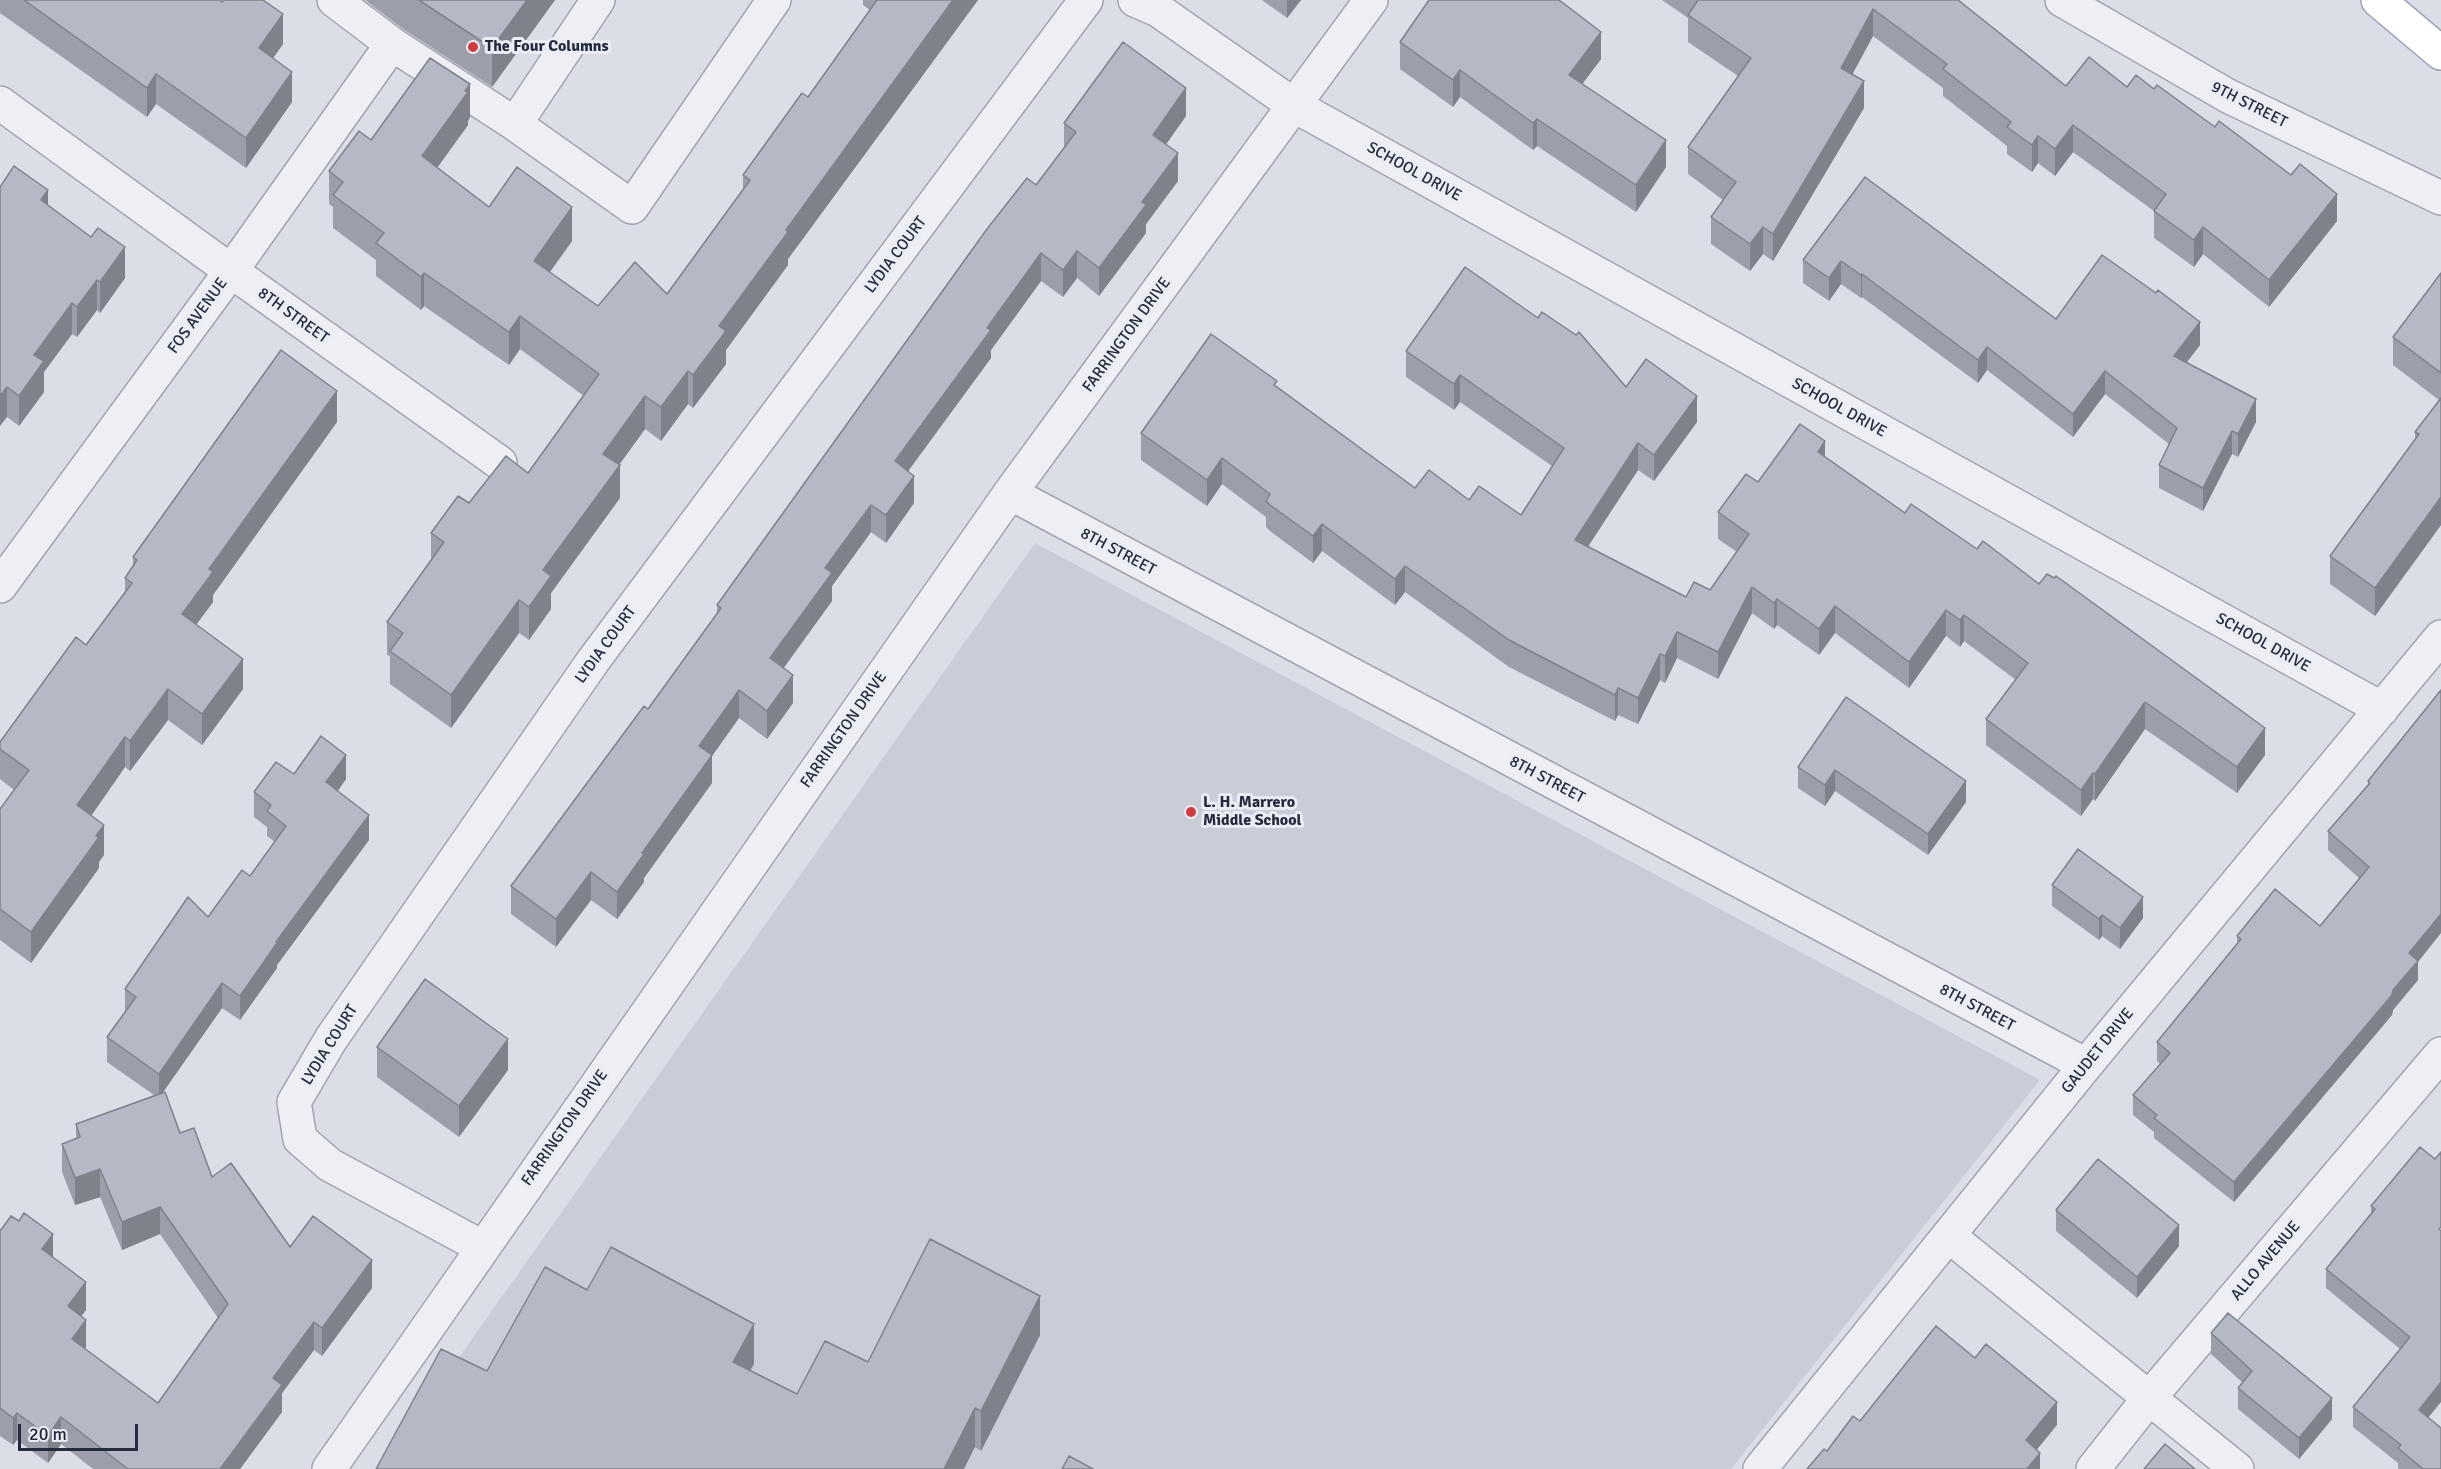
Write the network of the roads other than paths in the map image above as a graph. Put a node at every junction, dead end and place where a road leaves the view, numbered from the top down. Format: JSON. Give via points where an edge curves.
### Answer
{"nodes":[{"id":1,"x":334,"y":0,"type":"edge"},
{"id":2,"x":598,"y":0,"type":"edge"},
{"id":3,"x":774,"y":0,"type":"edge"},
{"id":4,"x":1086,"y":0,"type":"edge"},
{"id":5,"x":1135,"y":0,"type":"edge"},
{"id":6,"x":1371,"y":0,"type":"edge"},
{"id":7,"x":2062,"y":0,"type":"edge"},
{"id":8,"x":2378,"y":0,"type":"edge"},
{"id":9,"x":392,"y":44,"type":"junction"},
{"id":10,"x":2441,"y":53,"type":"edge"},
{"id":11,"x":0,"y":102,"type":"edge"},
{"id":12,"x":1295,"y":106,"type":"junction"},
{"id":13,"x":515,"y":124,"type":"junction"},
{"id":14,"x":2441,"y":198,"type":"edge"},
{"id":15,"x":231,"y":271,"type":"junction"},
{"id":16,"x":500,"y":463,"type":"edge"},
{"id":17,"x":1010,"y":493,"type":"junction"},
{"id":18,"x":0,"y":586,"type":"edge"},
{"id":19,"x":2441,"y":637,"type":"edge"},
{"id":20,"x":2382,"y":709,"type":"junction"},
{"id":21,"x":2441,"y":1054,"type":"edge"},
{"id":22,"x":2086,"y":1065,"type":"junction"},
{"id":23,"x":1949,"y":1236,"type":"junction"},
{"id":24,"x":482,"y":1247,"type":"junction"},
{"id":25,"x":2150,"y":1397,"type":"junction"},
{"id":26,"x":329,"y":1469,"type":"edge"},
{"id":27,"x":1760,"y":1469,"type":"edge"},
{"id":28,"x":2093,"y":1469,"type":"edge"},
{"id":29,"x":2237,"y":1469,"type":"edge"}],
"edges":[{"from":1,"to":9,"type":"street"},
{"from":2,"to":13,"type":"street"},
{"from":3,"to":13,"type":"street","via":[[632,207]]},
{"from":4,"to":24,"type":"street","name":"LYDIA COURT","via":[[594,661],[331,1039],[294,1102],[300,1139],[330,1165]]},
{"from":5,"to":12,"type":"street","via":[[1158,10]]},
{"from":6,"to":12,"type":"street","name":"FARRINGTON DRIVE"},
{"from":7,"to":14,"type":"street","name":"9TH STREET","via":[[2228,96]]},
{"from":8,"to":10,"type":"main road"},
{"from":9,"to":13,"type":"street"},
{"from":9,"to":15,"type":"street","name":"FOS AVENUE"},
{"from":11,"to":15,"type":"street","name":"8TH STREET"},
{"from":12,"to":17,"type":"street","name":"FARRINGTON DRIVE"},
{"from":12,"to":20,"type":"street","name":"SCHOOL DRIVE"},
{"from":15,"to":16,"type":"street","name":"8TH STREET"},
{"from":15,"to":18,"type":"street","name":"FOS AVENUE"},
{"from":17,"to":22,"type":"street","name":"8TH STREET"},
{"from":17,"to":24,"type":"street","name":"FARRINGTON DRIVE"},
{"from":19,"to":20,"type":"street","name":"GAUDET DRIVE"},
{"from":20,"to":22,"type":"street","name":"GAUDET DRIVE"},
{"from":21,"to":25,"type":"street","name":"ALLO AVENUE"},
{"from":22,"to":23,"type":"street","name":"GAUDET DRIVE"},
{"from":23,"to":25,"type":"street"},
{"from":23,"to":27,"type":"street","name":"GAUDET DRIVE"},
{"from":24,"to":26,"type":"street","name":"FARRINGTON DRIVE"},
{"from":25,"to":28,"type":"street","name":"ALLO AVENUE"},
{"from":25,"to":29,"type":"street"}]}
